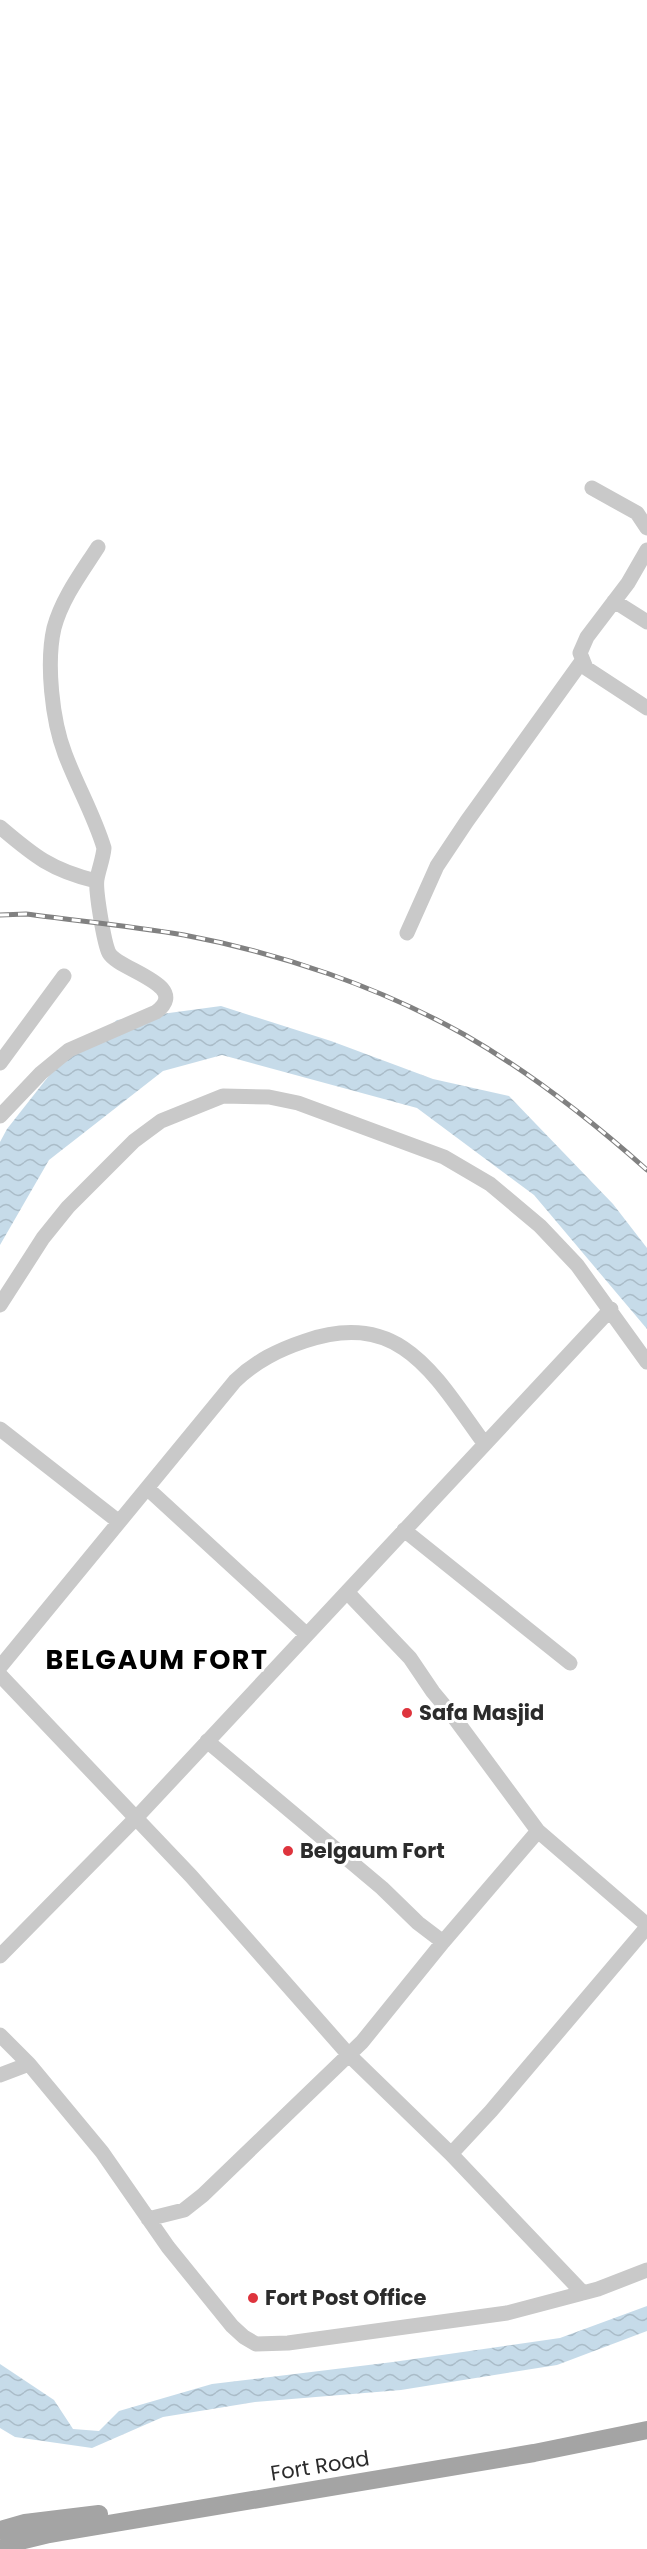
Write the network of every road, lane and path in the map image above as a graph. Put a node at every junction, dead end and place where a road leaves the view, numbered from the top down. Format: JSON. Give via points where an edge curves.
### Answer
{"nodes":[{"id":1,"x":592,"y":488,"type":"dead end"},
{"id":2,"x":647,"y":528,"type":"edge"},
{"id":3,"x":98,"y":547,"type":"dead end"},
{"id":4,"x":647,"y":550,"type":"edge"},
{"id":5,"x":615,"y":601,"type":"junction"},
{"id":6,"x":647,"y":622,"type":"edge"},
{"id":7,"x":582,"y":662,"type":"junction"},
{"id":8,"x":647,"y":708,"type":"edge"},
{"id":9,"x":0,"y":827,"type":"edge"},
{"id":10,"x":96,"y":881,"type":"junction"},
{"id":11,"x":407,"y":933,"type":"dead end"},
{"id":12,"x":64,"y":976,"type":"dead end"},
{"id":13,"x":0,"y":1062,"type":"edge"},
{"id":14,"x":0,"y":1116,"type":"edge"},
{"id":15,"x":0,"y":1305,"type":"edge"},
{"id":16,"x":611,"y":1309,"type":"junction"},
{"id":17,"x":647,"y":1362,"type":"edge"},
{"id":18,"x":0,"y":1429,"type":"edge"},
{"id":19,"x":484,"y":1443,"type":"junction"},
{"id":20,"x":147,"y":1488,"type":"junction"},
{"id":21,"x":119,"y":1522,"type":"junction"},
{"id":22,"x":404,"y":1530,"type":"junction"},
{"id":23,"x":347,"y":1592,"type":"junction"},
{"id":24,"x":306,"y":1634,"type":"junction"},
{"id":25,"x":570,"y":1663,"type":"dead end"},
{"id":26,"x":0,"y":1667,"type":"edge"},
{"id":27,"x":0,"y":1675,"type":"edge"},
{"id":28,"x":207,"y":1741,"type":"junction"},
{"id":29,"x":136,"y":1818,"type":"junction"},
{"id":30,"x":538,"y":1832,"type":"junction"},
{"id":31,"x":647,"y":1926,"type":"edge"},
{"id":32,"x":443,"y":1942,"type":"junction"},
{"id":33,"x":0,"y":1956,"type":"edge"},
{"id":34,"x":0,"y":2035,"type":"edge"},
{"id":35,"x":348,"y":2054,"type":"junction"},
{"id":36,"x":29,"y":2064,"type":"junction"},
{"id":37,"x":0,"y":2075,"type":"edge"},
{"id":38,"x":451,"y":2154,"type":"junction"},
{"id":39,"x":148,"y":2219,"type":"junction"},
{"id":40,"x":647,"y":2270,"type":"edge"},
{"id":41,"x":583,"y":2293,"type":"junction"},
{"id":42,"x":647,"y":2421,"type":"edge"},
{"id":43,"x":647,"y":2430,"type":"edge"},
{"id":44,"x":302,"y":2488,"type":"junction"},
{"id":45,"x":7,"y":2541,"type":"edge"}],
"edges":[{"from":1,"to":2,"type":"street","via":[[637,513]]},
{"from":3,"to":10,"type":"street","via":[[63,605],[54,627],[51,654],[54,716],[64,752],[104,848]]},
{"from":4,"to":5,"type":"street"},
{"from":5,"to":6,"type":"street"},
{"from":5,"to":7,"type":"street","via":[[582,646]]},
{"from":7,"to":8,"type":"street"},
{"from":7,"to":11,"type":"street","via":[[466,821],[437,866]]},
{"from":9,"to":10,"type":"street","via":[[49,865]]},
{"from":10,"to":14,"type":"street","via":[[108,952],[121,965],[162,987],[164,1003],[156,1012],[57,1058]]},
{"from":12,"to":13,"type":"street"},
{"from":15,"to":16,"type":"street","via":[[68,1207],[134,1141],[161,1121],[223,1096],[269,1097],[298,1103],[444,1157],[490,1184],[540,1226]]},
{"from":16,"to":17,"type":"street"},
{"from":16,"to":19,"type":"street"},
{"from":18,"to":21,"type":"street"},
{"from":19,"to":20,"type":"street","via":[[447,1392],[412,1354],[386,1337],[341,1332],[261,1358]]},
{"from":19,"to":22,"type":"street"},
{"from":20,"to":21,"type":"street"},
{"from":20,"to":24,"type":"street"},
{"from":21,"to":26,"type":"street"},
{"from":22,"to":23,"type":"street"},
{"from":22,"to":25,"type":"street"},
{"from":23,"to":24,"type":"street"},
{"from":23,"to":30,"type":"street","via":[[410,1658]]},
{"from":24,"to":28,"type":"street"},
{"from":27,"to":29,"type":"street"},
{"from":28,"to":29,"type":"street"},
{"from":28,"to":32,"type":"street"},
{"from":29,"to":33,"type":"street"},
{"from":29,"to":35,"type":"street"},
{"from":30,"to":31,"type":"street"},
{"from":30,"to":32,"type":"street"},
{"from":31,"to":38,"type":"street"},
{"from":32,"to":35,"type":"street"},
{"from":34,"to":36,"type":"street"},
{"from":35,"to":38,"type":"street"},
{"from":35,"to":39,"type":"street","via":[[184,2210]]},
{"from":36,"to":37,"type":"street"},
{"from":36,"to":39,"type":"street","via":[[102,2152]]},
{"from":38,"to":41,"type":"street"},
{"from":39,"to":41,"type":"street","via":[[220,2312],[256,2344],[507,2313]]},
{"from":40,"to":41,"type":"street"},
{"from":42,"to":44,"type":"main road","name":"Fort Road"},
{"from":43,"to":44,"type":"main road","name":"Fort Road","via":[[524,2455]]},
{"from":44,"to":45,"type":"main road","name":"Fort Road","via":[[25,2523]]}]}
